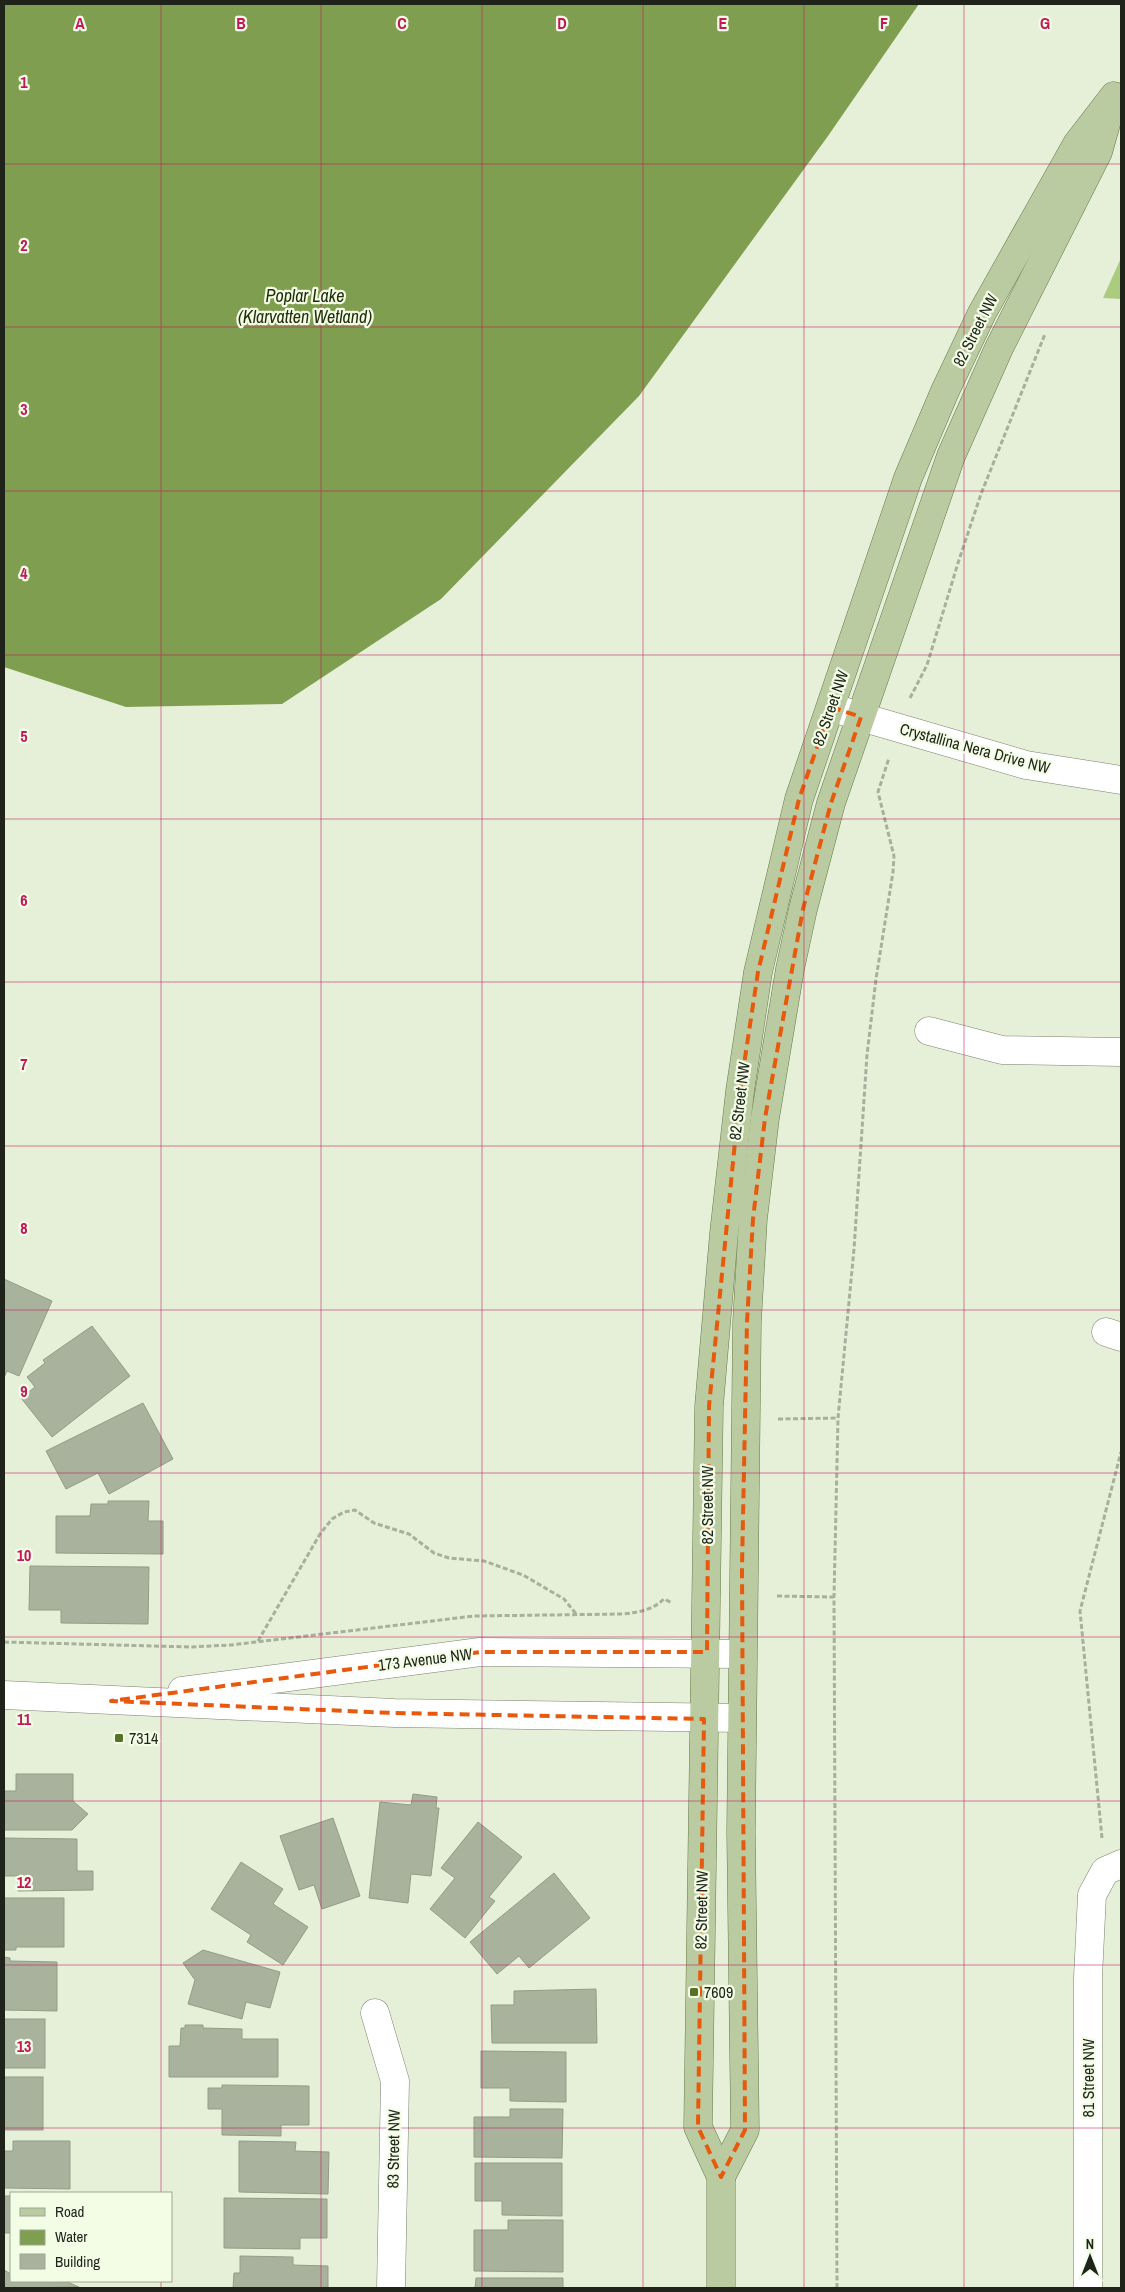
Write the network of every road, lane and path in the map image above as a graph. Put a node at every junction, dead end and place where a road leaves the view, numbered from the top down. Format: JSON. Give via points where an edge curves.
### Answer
{"nodes":[{"id":1,"x":1118,"y":89,"type":"edge"},
{"id":2,"x":1047,"y":329,"type":"dead end"},
{"id":3,"x":831,"y":707,"type":"junction"},
{"id":4,"x":861,"y":717,"type":"junction"},
{"id":5,"x":899,"y":728,"type":"junction"},
{"id":6,"x":1121,"y":780,"type":"edge"},
{"id":7,"x":929,"y":1031,"type":"dead end"},
{"id":8,"x":1121,"y":1052,"type":"edge"},
{"id":9,"x":838,"y":1418,"type":"junction"},
{"id":10,"x":745,"y":1419,"type":"junction"},
{"id":11,"x":1121,"y":1452,"type":"edge"},
{"id":12,"x":775,"y":1596,"type":"dead end"},
{"id":13,"x":834,"y":1597,"type":"junction"},
{"id":14,"x":672,"y":1603,"type":"dead end"},
{"id":15,"x":578,"y":1615,"type":"junction"},
{"id":16,"x":4,"y":1642,"type":"edge"},
{"id":17,"x":257,"y":1642,"type":"junction"},
{"id":18,"x":707,"y":1652,"type":"junction"},
{"id":19,"x":742,"y":1654,"type":"junction"},
{"id":20,"x":4,"y":1695,"type":"edge"},
{"id":21,"x":111,"y":1701,"type":"junction"},
{"id":22,"x":742,"y":1718,"type":"junction"},
{"id":23,"x":704,"y":1719,"type":"junction"},
{"id":24,"x":1113,"y":1867,"type":"edge"},
{"id":25,"x":375,"y":2013,"type":"dead end"},
{"id":26,"x":721,"y":2177,"type":"junction"},
{"id":27,"x":391,"y":2288,"type":"edge"},
{"id":28,"x":721,"y":2288,"type":"edge"},
{"id":29,"x":837,"y":2288,"type":"edge"},
{"id":30,"x":1088,"y":2288,"type":"edge"}],
"edges":[{"from":1,"to":3,"type":"main road","name":"82 Street NW","via":[[1077,144],[982,314],[945,391],[908,478]]},
{"from":1,"to":4,"type":"main road","name":"82 Street NW","via":[[1098,152],[999,348],[951,456]]},
{"from":2,"to":5,"type":"path","via":[[981,494],[927,665]]},
{"from":3,"to":4,"type":"street","name":"Crystallina Nera Drive NW"},
{"from":3,"to":18,"type":"main road","name":"82 Street NW","via":[[799,799],[773,903],[758,972],[740,1091],[709,1406]]},
{"from":4,"to":5,"type":"street","name":"Crystallina Nera Drive NW"},
{"from":4,"to":10,"type":"main road","name":"82 Street NW","via":[[832,802],[803,909],[765,1118],[753,1218]]},
{"from":5,"to":6,"type":"street","name":"Crystallina Nera Drive NW","via":[[1026,765]]},
{"from":5,"to":9,"type":"path","via":[[878,792],[894,856],[893,872],[867,1056]]},
{"from":7,"to":8,"type":"street","via":[[1002,1050]]},
{"from":9,"to":10,"type":"path"},
{"from":9,"to":13,"type":"path"},
{"from":10,"to":19,"type":"main road","name":"82 Street NW"},
{"from":11,"to":24,"type":"path","via":[[1080,1610]]},
{"from":12,"to":13,"type":"path"},
{"from":13,"to":29,"type":"path"},
{"from":14,"to":15,"type":"path","via":[[664,1598],[643,1612]]},
{"from":15,"to":17,"type":"path","via":[[474,1616]]},
{"from":15,"to":17,"type":"path","via":[[564,1598],[523,1574],[484,1561],[449,1558],[434,1553],[409,1534],[374,1523],[355,1510],[332,1519],[320,1534]]},
{"from":16,"to":17,"type":"path","via":[[191,1647]]},
{"from":18,"to":19,"type":"street","name":"173 Avenue NW"},
{"from":18,"to":21,"type":"street","name":"173 Avenue NW","via":[[480,1652]]},
{"from":18,"to":23,"type":"main road","name":"82 Street NW"},
{"from":19,"to":22,"type":"main road","name":"82 Street NW"},
{"from":20,"to":21,"type":"street","name":"173 Avenue NW"},
{"from":21,"to":23,"type":"street","name":"173 Avenue NW","via":[[394,1713]]},
{"from":22,"to":23,"type":"street","name":"173 Avenue NW"},
{"from":22,"to":26,"type":"main road","name":"82 Street NW","via":[[745,2130]]},
{"from":23,"to":26,"type":"main road","name":"82 Street NW","via":[[698,2127]]},
{"from":24,"to":30,"type":"street","name":"81 Street NW","via":[[1092,1895],[1088,1977]]},
{"from":25,"to":27,"type":"street","name":"83 Street NW","via":[[395,2081]]},
{"from":26,"to":28,"type":"main road","name":"82 Street NW"}]}
